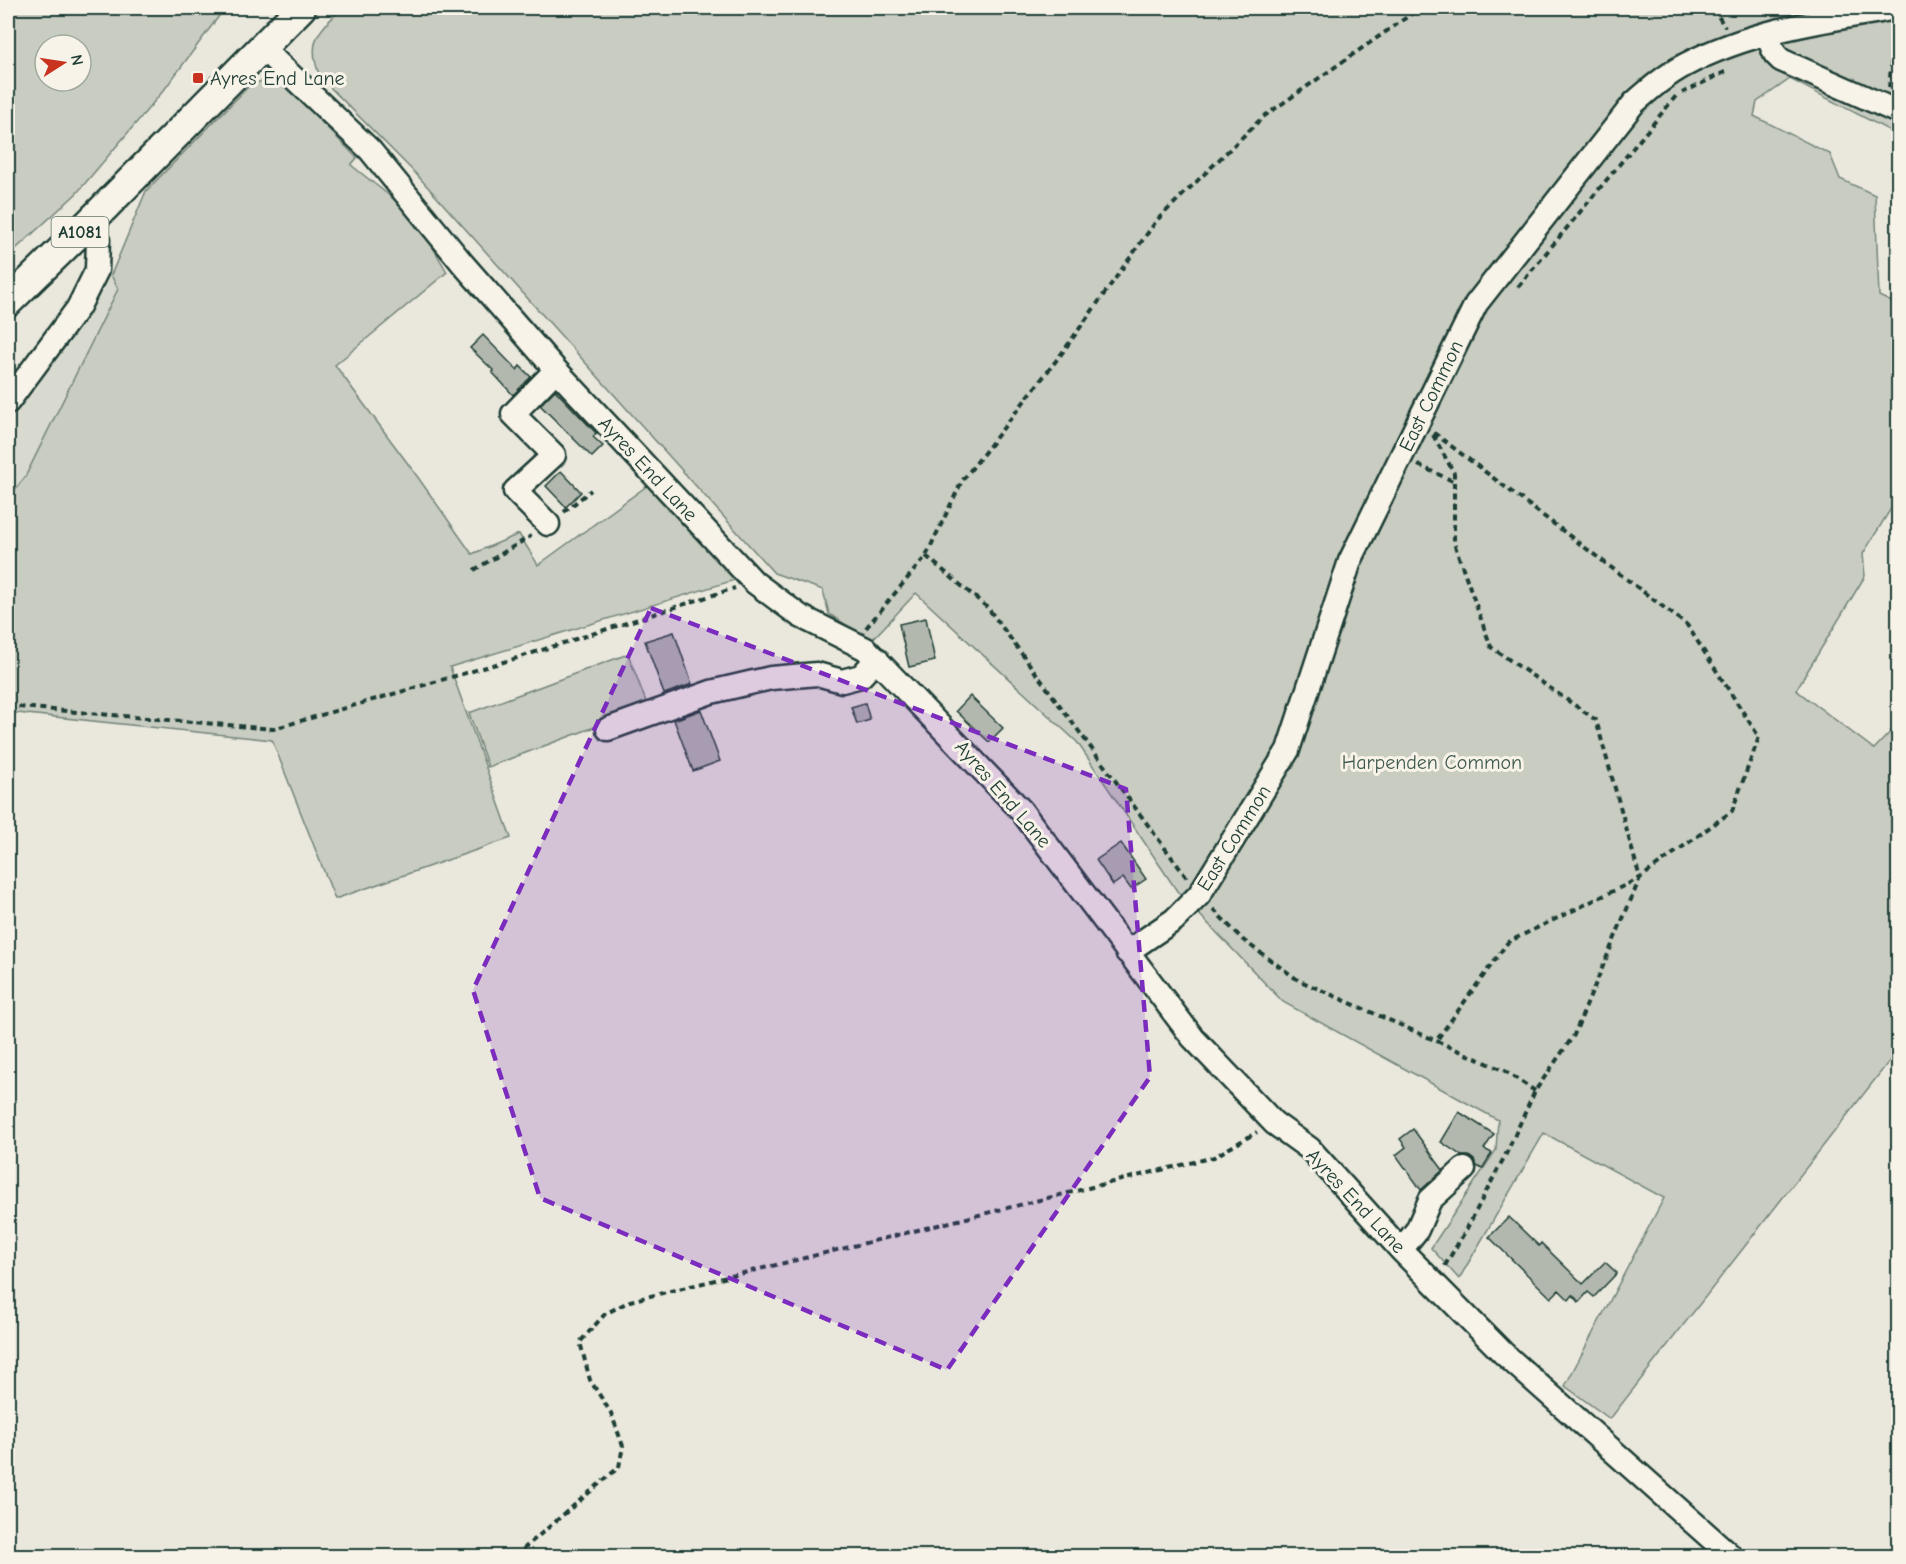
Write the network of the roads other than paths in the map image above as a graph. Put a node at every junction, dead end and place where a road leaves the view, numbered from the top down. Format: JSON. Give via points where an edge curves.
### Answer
{"nodes":[{"id":1,"x":301,"y":8,"type":"edge"},
{"id":2,"x":1899,"y":8,"type":"edge"},
{"id":3,"x":1767,"y":35,"type":"junction"},
{"id":4,"x":262,"y":48,"type":"junction"},
{"id":5,"x":1893,"y":110,"type":"edge"},
{"id":6,"x":89,"y":223,"type":"junction"},
{"id":7,"x":8,"y":302,"type":"edge"},
{"id":8,"x":556,"y":370,"type":"junction"},
{"id":9,"x":8,"y":402,"type":"edge"},
{"id":10,"x":548,"y":524,"type":"dead end"},
{"id":11,"x":877,"y":659,"type":"junction"},
{"id":12,"x":608,"y":729,"type":"dead end"},
{"id":13,"x":1128,"y":952,"type":"junction"},
{"id":14,"x":1464,"y":1169,"type":"dead end"},
{"id":15,"x":1401,"y":1250,"type":"junction"},
{"id":16,"x":1731,"y":1557,"type":"edge"}],
"edges":[{"from":1,"to":4,"type":"main road","number":"A1081"},
{"from":2,"to":3,"type":"street","name":"East Common","via":[[1812,22]]},
{"from":3,"to":5,"type":"street","via":[[1781,60]]},
{"from":3,"to":13,"type":"street","name":"East Common","via":[[1685,65],[1634,103],[1476,304],[1350,561],[1288,750],[1199,895],[1174,920]]},
{"from":4,"to":6,"type":"main road","number":"A1081"},
{"from":4,"to":8,"type":"street","name":"Ayres End Lane","via":[[370,150]]},
{"from":6,"to":7,"type":"main road","number":"A1081"},
{"from":6,"to":9,"type":"street","via":[[98,240],[97,270],[78,308]]},
{"from":8,"to":10,"type":"street","via":[[513,414],[554,455],[515,491]]},
{"from":8,"to":11,"type":"street","name":"Ayres End Lane","via":[[753,582],[800,616],[866,649]]},
{"from":11,"to":12,"type":"street","via":[[861,676],[842,681],[817,674],[771,678],[711,692]]},
{"from":11,"to":13,"type":"street","name":"Ayres End Lane","via":[[1020,809]]},
{"from":13,"to":15,"type":"street","name":"Ayres End Lane","via":[[1193,1038],[1274,1123],[1310,1149]]},
{"from":14,"to":15,"type":"street","via":[[1430,1200],[1417,1230]]},
{"from":15,"to":16,"type":"street","name":"Ayres End Lane","via":[[1503,1353]]}]}
